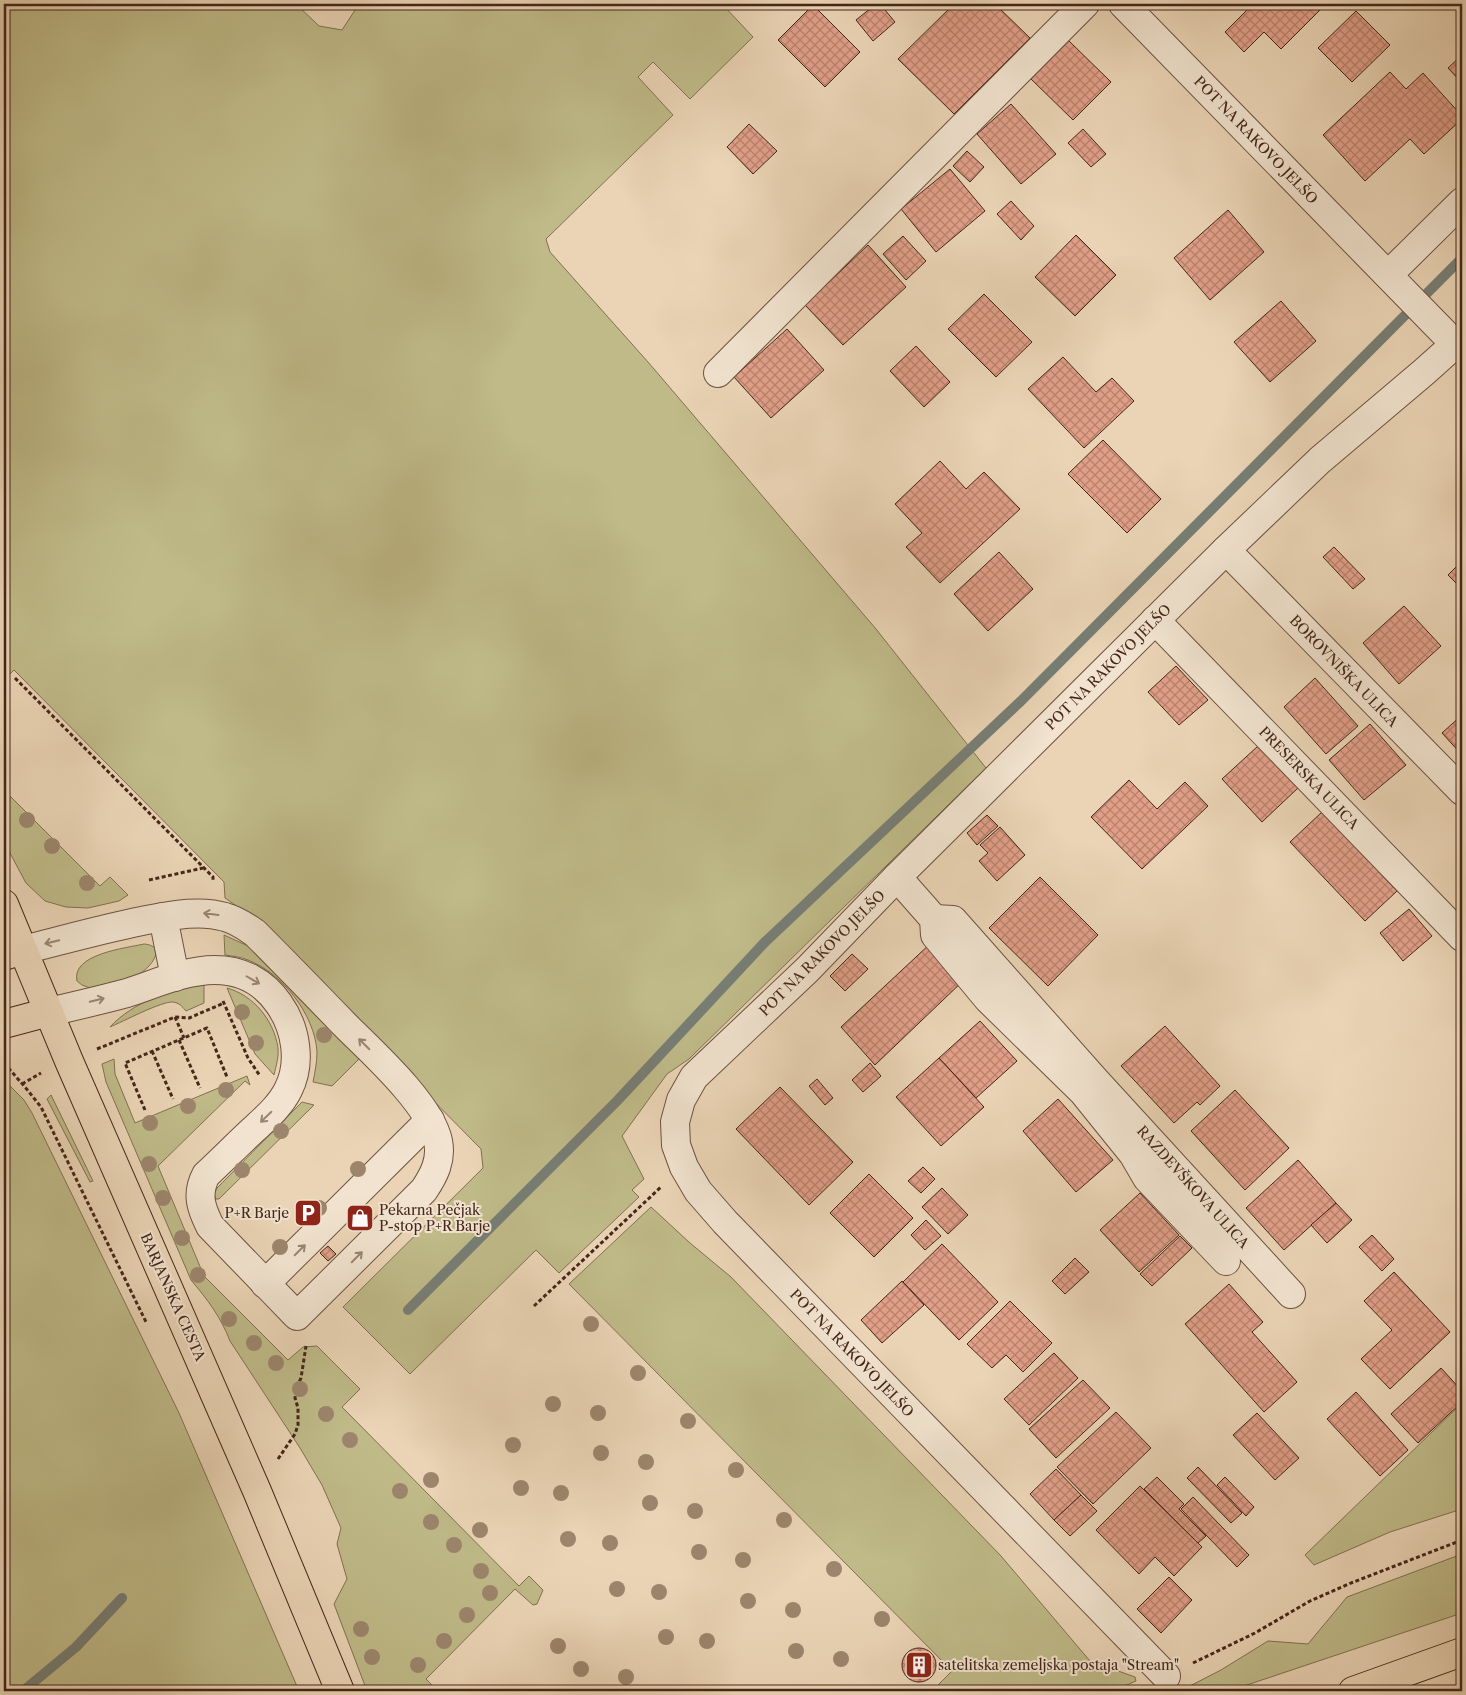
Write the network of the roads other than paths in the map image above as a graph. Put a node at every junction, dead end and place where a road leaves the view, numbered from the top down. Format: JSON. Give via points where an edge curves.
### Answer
{"nodes":[{"id":1,"x":1085,"y":4,"type":"edge"},
{"id":2,"x":1123,"y":4,"type":"edge"},
{"id":3,"x":1462,"y":202,"type":"edge"},
{"id":4,"x":1397,"y":284,"type":"junction"},
{"id":5,"x":1459,"y":341,"type":"edge"},
{"id":6,"x":718,"y":373,"type":"dead end"},
{"id":7,"x":1226,"y":550,"type":"junction"},
{"id":8,"x":1155,"y":620,"type":"junction"},
{"id":9,"x":1462,"y":791,"type":"edge"},
{"id":10,"x":897,"y":877,"type":"junction"},
{"id":11,"x":4,"y":904,"type":"edge"},
{"id":12,"x":163,"y":917,"type":"junction"},
{"id":13,"x":1462,"y":937,"type":"edge"},
{"id":14,"x":13,"y":953,"type":"edge"},
{"id":15,"x":175,"y":978,"type":"junction"},
{"id":16,"x":49,"y":1012,"type":"junction"},
{"id":17,"x":4,"y":1024,"type":"edge"},
{"id":18,"x":1089,"y":1086,"type":"junction"},
{"id":19,"x":430,"y":1120,"type":"junction"},
{"id":20,"x":1226,"y":1261,"type":"dead end"},
{"id":21,"x":265,"y":1284,"type":"junction"},
{"id":22,"x":1291,"y":1294,"type":"dead end"},
{"id":23,"x":1462,"y":1652,"type":"edge"},
{"id":24,"x":1166,"y":1676,"type":"road end"},
{"id":25,"x":340,"y":1691,"type":"edge"},
{"id":26,"x":1353,"y":1691,"type":"edge"}],
"edges":[{"from":1,"to":6,"type":"street"},
{"from":2,"to":4,"type":"street","name":"POT NA RAKOVO JELŠO"},
{"from":3,"to":4,"type":"street"},
{"from":4,"to":5,"type":"street","name":"POT NA RAKOVO JELŠO"},
{"from":5,"to":7,"type":"street","name":"POT NA RAKOVO JELŠO","via":[[1320,460]]},
{"from":7,"to":8,"type":"street","name":"POT NA RAKOVO JELŠO"},
{"from":7,"to":9,"type":"street","name":"BOROVNIŠKA ULICA"},
{"from":8,"to":10,"type":"street","name":"POT NA RAKOVO JELŠO"},
{"from":8,"to":13,"type":"street","name":"PRESERSKA ULICA"},
{"from":10,"to":18,"type":"street","name":"RAZDEVŠKOVA ULICA","via":[[934,919],[953,920]]},
{"from":10,"to":24,"type":"street","name":"POT NA RAKOVO JELŠO","via":[[807,970],[694,1078],[681,1100],[675,1122],[676,1145],[698,1191],[724,1222]]},
{"from":11,"to":14,"type":"main road","name":"BARJANSKA CESTA"},
{"from":12,"to":14,"type":"street","one_way":true},
{"from":12,"to":15,"type":"street"},
{"from":19,"to":12,"type":"street","one_way":true,"via":[[398,1078],[255,933],[224,916],[200,913]]},
{"from":14,"to":16,"type":"main road","name":"BARJANSKA CESTA"},
{"from":16,"to":15,"type":"street","one_way":true},
{"from":15,"to":21,"type":"street","one_way":true,"via":[[203,970],[229,970],[254,980],[266,988],[292,1026],[294,1071],[289,1089],[274,1110],[206,1175],[200,1185],[203,1211],[210,1226]]},
{"from":16,"to":17,"type":"main road"},
{"from":16,"to":25,"type":"main road","name":"BARJANSKA CESTA"},
{"from":18,"to":20,"type":"street","name":"RAZDEVŠKOVA ULICA","via":[[1147,1178]]},
{"from":18,"to":22,"type":"street","name":"RAZDEVŠKOVA ULICA"},
{"from":21,"to":19,"type":"street","one_way":true},
{"from":21,"to":19,"type":"street","one_way":true,"via":[[297,1316],[424,1190],[438,1164],[438,1141]]},
{"from":23,"to":26,"type":"main road"}]}
